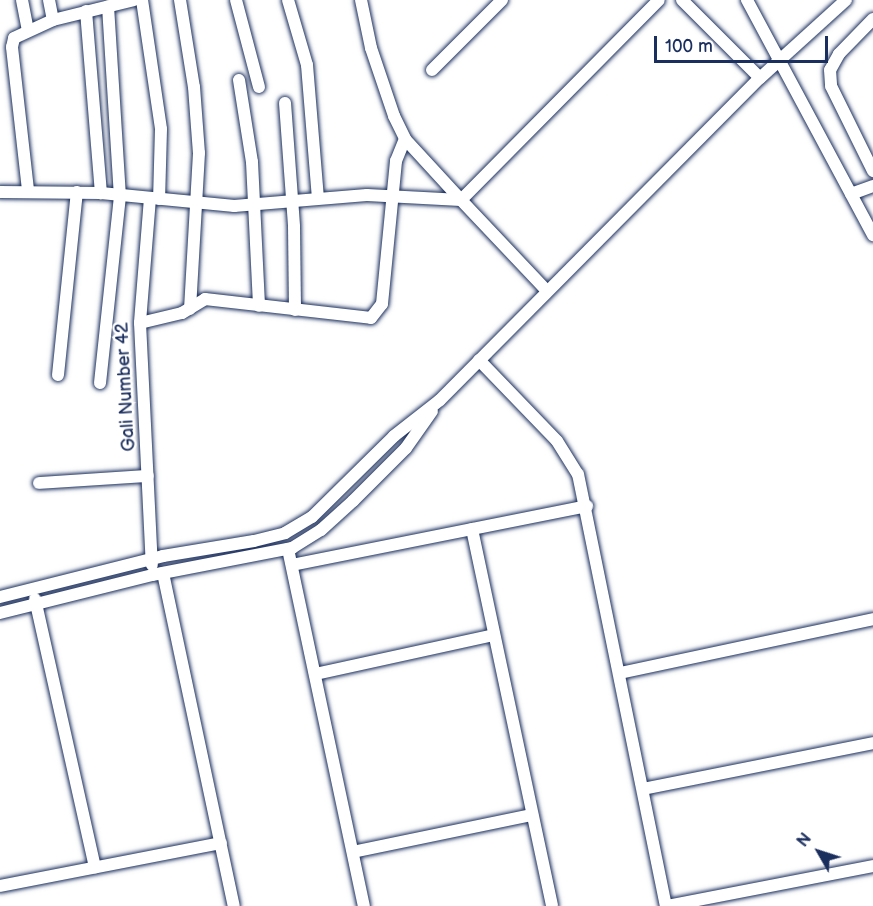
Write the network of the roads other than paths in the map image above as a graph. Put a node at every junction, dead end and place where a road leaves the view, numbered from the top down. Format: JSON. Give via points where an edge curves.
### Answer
{"nodes":[{"id":1,"x":22,"y":0,"type":"edge"},
{"id":2,"x":49,"y":0,"type":"edge"},
{"id":3,"x":134,"y":0,"type":"edge"},
{"id":4,"x":142,"y":0,"type":"edge"},
{"id":5,"x":180,"y":0,"type":"edge"},
{"id":6,"x":236,"y":0,"type":"edge"},
{"id":7,"x":288,"y":0,"type":"edge"},
{"id":8,"x":361,"y":0,"type":"edge"},
{"id":9,"x":502,"y":0,"type":"edge"},
{"id":10,"x":659,"y":0,"type":"edge"},
{"id":11,"x":682,"y":0,"type":"edge"},
{"id":12,"x":747,"y":0,"type":"edge"},
{"id":13,"x":846,"y":0,"type":"edge"},
{"id":14,"x":108,"y":6,"type":"junction"},
{"id":15,"x":86,"y":11,"type":"junction"},
{"id":16,"x":873,"y":19,"type":"edge"},
{"id":17,"x":53,"y":20,"type":"junction"},
{"id":18,"x":28,"y":30,"type":"junction"},
{"id":19,"x":779,"y":64,"type":"junction"},
{"id":20,"x":432,"y":70,"type":"dead end"},
{"id":21,"x":760,"y":78,"type":"junction"},
{"id":22,"x":239,"y":80,"type":"dead end"},
{"id":23,"x":259,"y":87,"type":"dead end"},
{"id":24,"x":285,"y":103,"type":"dead end"},
{"id":25,"x":405,"y":139,"type":"junction"},
{"id":26,"x":873,"y":171,"type":"edge"},
{"id":27,"x":873,"y":186,"type":"edge"},
{"id":28,"x":28,"y":190,"type":"junction"},
{"id":29,"x":0,"y":192,"type":"edge"},
{"id":30,"x":77,"y":192,"type":"junction"},
{"id":31,"x":101,"y":193,"type":"junction"},
{"id":32,"x":851,"y":194,"type":"junction"},
{"id":33,"x":120,"y":196,"type":"junction"},
{"id":34,"x":393,"y":196,"type":"junction"},
{"id":35,"x":155,"y":198,"type":"junction"},
{"id":36,"x":318,"y":198,"type":"junction"},
{"id":37,"x":292,"y":200,"type":"junction"},
{"id":38,"x":461,"y":200,"type":"junction"},
{"id":39,"x":195,"y":202,"type":"junction"},
{"id":40,"x":255,"y":205,"type":"junction"},
{"id":41,"x":873,"y":235,"type":"edge"},
{"id":42,"x":548,"y":291,"type":"junction"},
{"id":43,"x":259,"y":306,"type":"junction"},
{"id":44,"x":190,"y":309,"type":"junction"},
{"id":45,"x":295,"y":310,"type":"junction"},
{"id":46,"x":140,"y":323,"type":"junction"},
{"id":47,"x":479,"y":360,"type":"junction"},
{"id":48,"x":58,"y":375,"type":"dead end"},
{"id":49,"x":100,"y":383,"type":"dead end"},
{"id":50,"x":440,"y":400,"type":"junction"},
{"id":51,"x":148,"y":476,"type":"junction"},
{"id":52,"x":39,"y":483,"type":"dead end"},
{"id":53,"x":587,"y":506,"type":"junction"},
{"id":54,"x":472,"y":529,"type":"junction"},
{"id":55,"x":288,"y":549,"type":"junction"},
{"id":56,"x":152,"y":558,"type":"junction"},
{"id":57,"x":292,"y":566,"type":"junction"},
{"id":58,"x":158,"y":574,"type":"junction"},
{"id":59,"x":33,"y":589,"type":"junction"},
{"id":60,"x":0,"y":597,"type":"edge"},
{"id":61,"x":36,"y":604,"type":"junction"},
{"id":62,"x":0,"y":613,"type":"edge"},
{"id":63,"x":873,"y":619,"type":"edge"},
{"id":64,"x":494,"y":635,"type":"junction"},
{"id":65,"x":620,"y":673,"type":"junction"},
{"id":66,"x":315,"y":674,"type":"junction"},
{"id":67,"x":873,"y":743,"type":"edge"},
{"id":68,"x":643,"y":789,"type":"junction"},
{"id":69,"x":532,"y":815,"type":"junction"},
{"id":70,"x":221,"y":843,"type":"junction"},
{"id":71,"x":353,"y":852,"type":"junction"},
{"id":72,"x":873,"y":866,"type":"edge"},
{"id":73,"x":95,"y":867,"type":"junction"},
{"id":74,"x":0,"y":886,"type":"edge"},
{"id":75,"x":234,"y":906,"type":"edge"},
{"id":76,"x":364,"y":906,"type":"edge"},
{"id":77,"x":552,"y":906,"type":"edge"},
{"id":78,"x":666,"y":906,"type":"edge"}],
"edges":[{"from":1,"to":18,"type":"street"},
{"from":2,"to":17,"type":"street"},
{"from":3,"to":14,"type":"street"},
{"from":4,"to":35,"type":"street","name":"Gali Number 42","via":[[161,129]]},
{"from":5,"to":39,"type":"street","via":[[198,118]]},
{"from":6,"to":23,"type":"street"},
{"from":7,"to":36,"type":"street","via":[[307,65]]},
{"from":8,"to":25,"type":"street","via":[[382,84]]},
{"from":9,"to":20,"type":"street"},
{"from":10,"to":38,"type":"street"},
{"from":11,"to":21,"type":"street"},
{"from":12,"to":19,"type":"street"},
{"from":13,"to":19,"type":"street"},
{"from":14,"to":15,"type":"street"},
{"from":14,"to":33,"type":"street"},
{"from":15,"to":17,"type":"street"},
{"from":15,"to":31,"type":"street"},
{"from":16,"to":26,"type":"street","via":[[839,54],[830,70],[831,86]]},
{"from":17,"to":18,"type":"street"},
{"from":18,"to":28,"type":"street","via":[[14,38],[12,47]]},
{"from":19,"to":21,"type":"street"},
{"from":19,"to":32,"type":"street"},
{"from":21,"to":42,"type":"street"},
{"from":22,"to":40,"type":"street"},
{"from":24,"to":37,"type":"street"},
{"from":25,"to":34,"type":"street","via":[[397,152]]},
{"from":25,"to":38,"type":"street"},
{"from":27,"to":32,"type":"street"},
{"from":28,"to":29,"type":"street"},
{"from":28,"to":30,"type":"street"},
{"from":30,"to":31,"type":"street"},
{"from":30,"to":48,"type":"street"},
{"from":31,"to":33,"type":"street"},
{"from":32,"to":41,"type":"street"},
{"from":33,"to":35,"type":"street"},
{"from":33,"to":49,"type":"street"},
{"from":34,"to":36,"type":"street"},
{"from":34,"to":38,"type":"street"},
{"from":34,"to":45,"type":"street","via":[[378,312],[363,319]]},
{"from":35,"to":39,"type":"street"},
{"from":35,"to":46,"type":"street","name":"Gali Number 42"},
{"from":36,"to":37,"type":"street"},
{"from":37,"to":40,"type":"street"},
{"from":37,"to":45,"type":"street"},
{"from":38,"to":42,"type":"street"},
{"from":39,"to":40,"type":"street"},
{"from":39,"to":44,"type":"street"},
{"from":40,"to":43,"type":"street"},
{"from":42,"to":47,"type":"street"},
{"from":43,"to":44,"type":"street","via":[[205,299]]},
{"from":43,"to":45,"type":"street"},
{"from":44,"to":46,"type":"street"},
{"from":46,"to":51,"type":"street","name":"Gali Number 42"},
{"from":47,"to":50,"type":"street"},
{"from":47,"to":53,"type":"street","via":[[571,459]]},
{"from":50,"to":55,"type":"street","via":[[406,448],[353,501],[321,530]]},
{"from":50,"to":56,"type":"street","via":[[394,436],[312,517],[285,532]]},
{"from":51,"to":52,"type":"street"},
{"from":51,"to":56,"type":"street","name":"Gali Number 42"},
{"from":53,"to":54,"type":"street"},
{"from":53,"to":65,"type":"street"},
{"from":54,"to":57,"type":"street"},
{"from":54,"to":64,"type":"street"},
{"from":55,"to":57,"type":"street"},
{"from":55,"to":58,"type":"street"},
{"from":56,"to":58,"type":"street","name":"Gali Number 42"},
{"from":56,"to":59,"type":"street"},
{"from":57,"to":66,"type":"street"},
{"from":58,"to":61,"type":"street"},
{"from":58,"to":70,"type":"street","name":"Gali Number 42"},
{"from":59,"to":60,"type":"street"},
{"from":59,"to":61,"type":"street"},
{"from":61,"to":62,"type":"street"},
{"from":61,"to":73,"type":"street"},
{"from":63,"to":65,"type":"street"},
{"from":64,"to":66,"type":"street"},
{"from":64,"to":69,"type":"street"},
{"from":65,"to":68,"type":"street"},
{"from":66,"to":71,"type":"street"},
{"from":67,"to":68,"type":"street"},
{"from":68,"to":78,"type":"street"},
{"from":69,"to":71,"type":"street"},
{"from":69,"to":77,"type":"street"},
{"from":70,"to":73,"type":"street"},
{"from":70,"to":75,"type":"street","name":"Gali Number 42"},
{"from":71,"to":76,"type":"street"},
{"from":72,"to":78,"type":"street"},
{"from":73,"to":74,"type":"street"}]}
